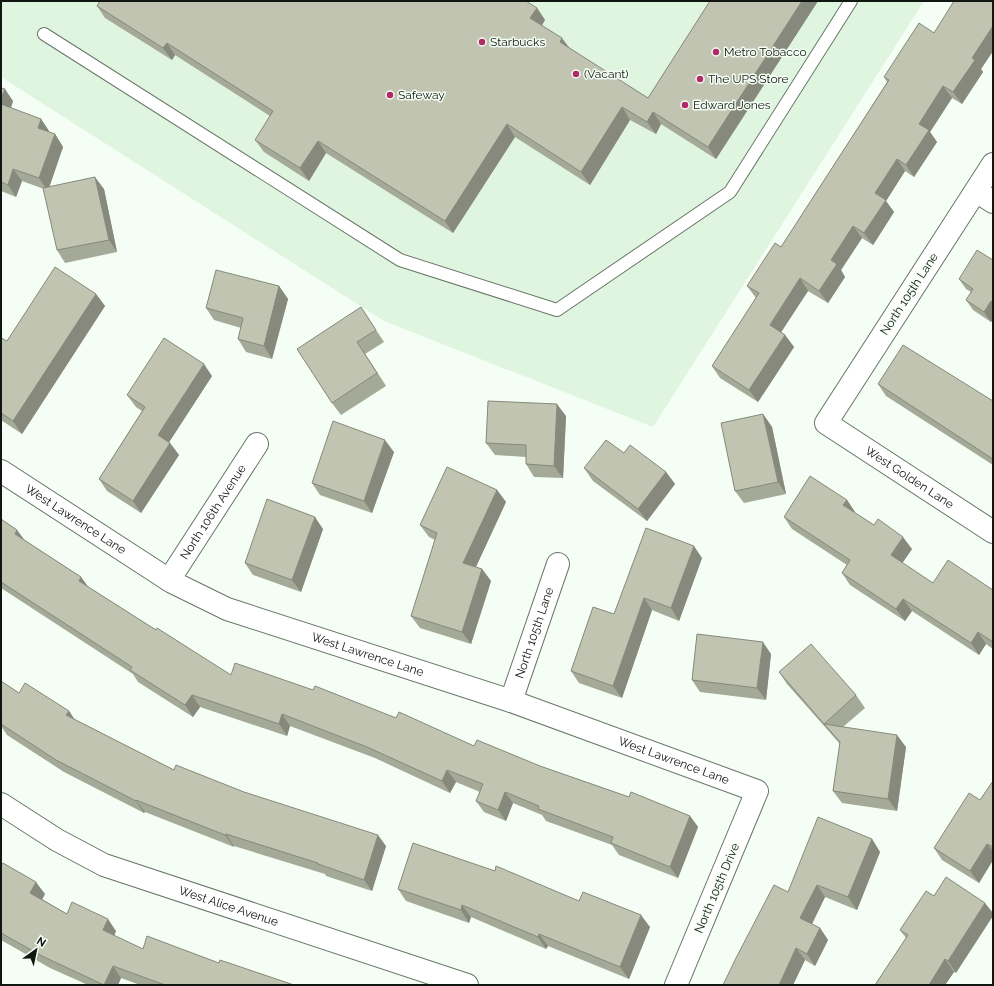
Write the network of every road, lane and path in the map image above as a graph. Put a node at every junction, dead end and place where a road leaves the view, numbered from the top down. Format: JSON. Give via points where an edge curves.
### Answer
{"nodes":[{"id":1,"x":851,"y":1,"type":"edge"},
{"id":2,"x":44,"y":34,"type":"dead end"},
{"id":3,"x":993,"y":164,"type":"edge"},
{"id":4,"x":984,"y":196,"type":"edge"},
{"id":5,"x":826,"y":423,"type":"joint"},
{"id":6,"x":257,"y":444,"type":"dead end"},
{"id":7,"x":1,"y":471,"type":"edge"},
{"id":8,"x":993,"y":532,"type":"edge"},
{"id":9,"x":558,"y":564,"type":"dead end"},
{"id":10,"x":169,"y":580,"type":"junction"},
{"id":11,"x":512,"y":701,"type":"junction"},
{"id":12,"x":757,"y":791,"type":"joint"},
{"id":13,"x":1,"y":804,"type":"edge"},
{"id":14,"x":467,"y":985,"type":"edge"},
{"id":15,"x":676,"y":985,"type":"edge"}],
"edges":[{"from":1,"to":2,"type":"lane","via":[[730,192],[556,310],[400,260]]},
{"from":3,"to":4,"type":"street","name":"North 105th Lane"},
{"from":4,"to":5,"type":"street","name":"North 105th Lane"},
{"from":5,"to":8,"type":"street","name":"West Golden Lane"},
{"from":6,"to":10,"type":"street","name":"North 106th Avenue"},
{"from":7,"to":10,"type":"street","name":"West Lawrence Lane"},
{"from":9,"to":11,"type":"street","name":"North 105th Lane"},
{"from":10,"to":11,"type":"street","name":"West Lawrence Lane","via":[[227,609]]},
{"from":11,"to":12,"type":"street","name":"West Lawrence Lane"},
{"from":12,"to":15,"type":"street","name":"North 105th Drive"},
{"from":13,"to":14,"type":"street","name":"West Alice Avenue","via":[[57,840],[104,865]]}]}
